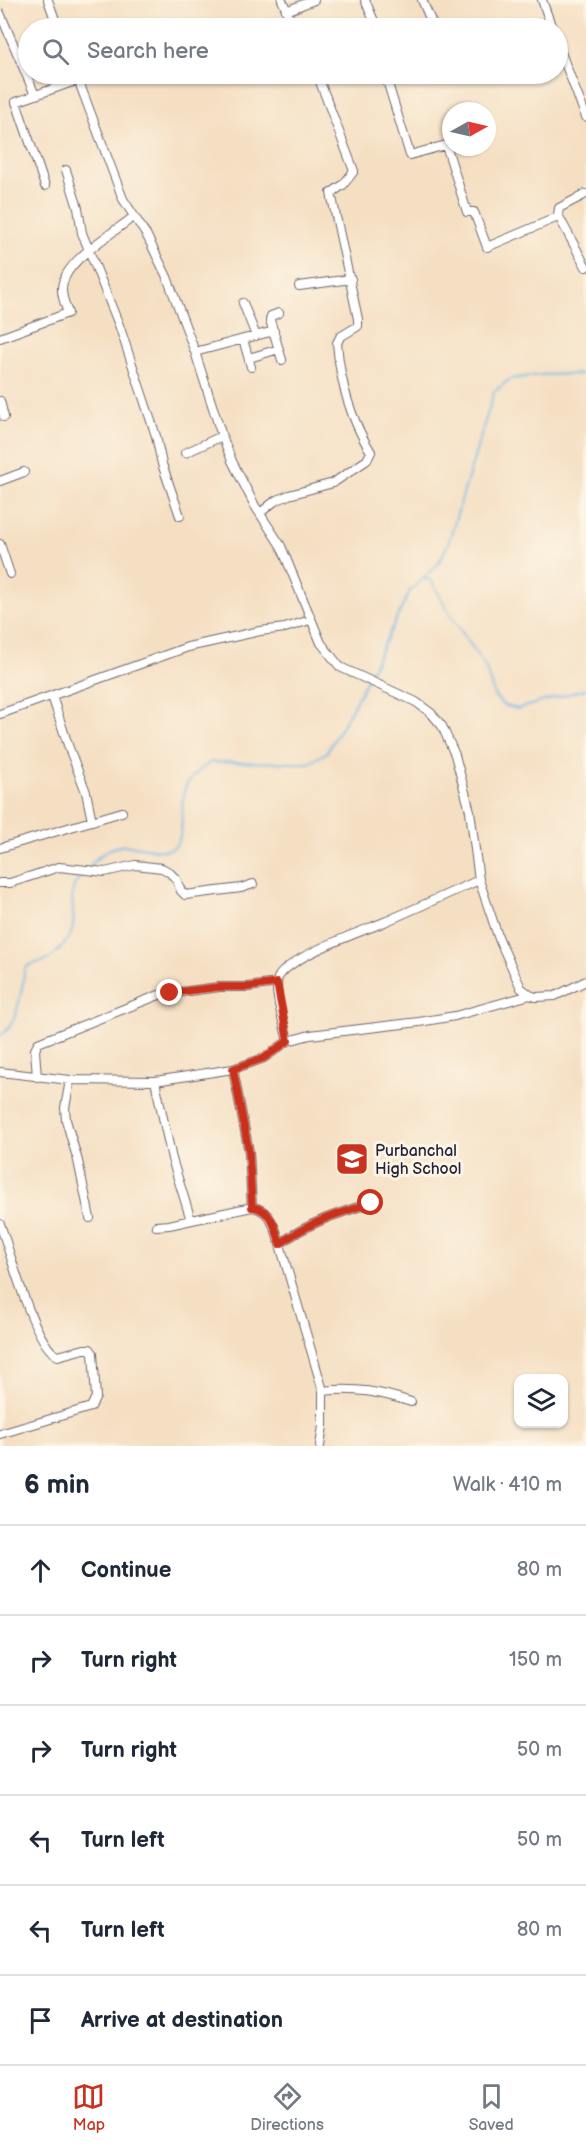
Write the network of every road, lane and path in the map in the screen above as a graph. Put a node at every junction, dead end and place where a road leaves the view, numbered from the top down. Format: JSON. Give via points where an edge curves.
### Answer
{"nodes":[{"id":1,"x":48,"y":0,"type":"edge"},
{"id":2,"x":282,"y":0,"type":"edge"},
{"id":3,"x":314,"y":0,"type":"edge"},
{"id":4,"x":365,"y":0,"type":"edge"},
{"id":5,"x":422,"y":0,"type":"edge"},
{"id":6,"x":542,"y":0,"type":"edge"},
{"id":7,"x":286,"y":11,"type":"junction"},
{"id":8,"x":0,"y":13,"type":"edge"},
{"id":9,"x":54,"y":18,"type":"edge"},
{"id":10,"x":289,"y":18,"type":"edge"},
{"id":11,"x":373,"y":18,"type":"edge"},
{"id":12,"x":430,"y":18,"type":"edge"},
{"id":13,"x":548,"y":18,"type":"edge"},
{"id":14,"x":18,"y":55,"type":"edge"},
{"id":15,"x":568,"y":68,"type":"edge"},
{"id":16,"x":30,"y":84,"type":"edge"},
{"id":17,"x":59,"y":84,"type":"edge"},
{"id":18,"x":80,"y":84,"type":"edge"},
{"id":19,"x":321,"y":84,"type":"edge"},
{"id":20,"x":388,"y":84,"type":"edge"},
{"id":21,"x":35,"y":95,"type":"junction"},
{"id":22,"x":583,"y":102,"type":"edge"},
{"id":23,"x":586,"y":117,"type":"edge"},
{"id":24,"x":66,"y":170,"type":"dead end"},
{"id":25,"x":45,"y":186,"type":"dead end"},
{"id":26,"x":586,"y":194,"type":"edge"},
{"id":27,"x":133,"y":217,"type":"junction"},
{"id":28,"x":558,"y":217,"type":"junction"},
{"id":29,"x":88,"y":250,"type":"junction"},
{"id":30,"x":586,"y":267,"type":"edge"},
{"id":31,"x":351,"y":279,"type":"junction"},
{"id":32,"x":299,"y":286,"type":"dead end"},
{"id":33,"x":243,"y":303,"type":"dead end"},
{"id":34,"x":279,"y":313,"type":"dead end"},
{"id":35,"x":274,"y":331,"type":"junction"},
{"id":36,"x":256,"y":336,"type":"junction"},
{"id":37,"x":0,"y":338,"type":"edge"},
{"id":38,"x":243,"y":339,"type":"junction"},
{"id":39,"x":279,"y":349,"type":"junction"},
{"id":40,"x":195,"y":352,"type":"junction"},
{"id":41,"x":249,"y":358,"type":"junction"},
{"id":42,"x":282,"y":360,"type":"dead end"},
{"id":43,"x":251,"y":367,"type":"dead end"},
{"id":44,"x":0,"y":401,"type":"edge"},
{"id":45,"x":4,"y":417,"type":"dead end"},
{"id":46,"x":222,"y":436,"type":"junction"},
{"id":47,"x":185,"y":453,"type":"dead end"},
{"id":48,"x":24,"y":472,"type":"dead end"},
{"id":49,"x":0,"y":481,"type":"edge"},
{"id":50,"x":260,"y":513,"type":"junction"},
{"id":51,"x":180,"y":516,"type":"dead end"},
{"id":52,"x":0,"y":544,"type":"edge"},
{"id":53,"x":10,"y":574,"type":"dead end"},
{"id":54,"x":310,"y":620,"type":"junction"},
{"id":55,"x":51,"y":696,"type":"junction"},
{"id":56,"x":0,"y":714,"type":"edge"},
{"id":57,"x":122,"y":812,"type":"dead end"},
{"id":58,"x":92,"y":821,"type":"junction"},
{"id":59,"x":0,"y":848,"type":"edge"},
{"id":60,"x":479,"y":880,"type":"junction"},
{"id":61,"x":0,"y":883,"type":"edge"},
{"id":62,"x":253,"y":884,"type":"dead end"},
{"id":63,"x":586,"y":981,"type":"edge"},
{"id":64,"x":277,"y":983,"type":"junction"},
{"id":65,"x":530,"y":995,"type":"junction"},
{"id":66,"x":288,"y":1041,"type":"junction"},
{"id":67,"x":233,"y":1069,"type":"junction"},
{"id":68,"x":0,"y":1072,"type":"edge"},
{"id":69,"x":37,"y":1077,"type":"junction"},
{"id":70,"x":70,"y":1080,"type":"junction"},
{"id":71,"x":155,"y":1081,"type":"junction"},
{"id":72,"x":371,"y":1203,"type":"dead end"},
{"id":73,"x":252,"y":1207,"type":"junction"},
{"id":74,"x":90,"y":1218,"type":"dead end"},
{"id":75,"x":191,"y":1220,"type":"junction"},
{"id":76,"x":0,"y":1224,"type":"edge"},
{"id":77,"x":156,"y":1226,"type":"dead end"},
{"id":78,"x":280,"y":1244,"type":"junction"},
{"id":79,"x":323,"y":1391,"type":"junction"},
{"id":80,"x":411,"y":1402,"type":"dead end"},
{"id":81,"x":0,"y":1434,"type":"edge"},
{"id":82,"x":320,"y":1446,"type":"edge"}],
"edges":[{"from":1,"to":9,"type":"street"},
{"from":2,"to":7,"type":"street"},
{"from":3,"to":7,"type":"street"},
{"from":4,"to":11,"type":"street"},
{"from":5,"to":12,"type":"street"},
{"from":6,"to":13,"type":"street"},
{"from":7,"to":10,"type":"street"},
{"from":8,"to":14,"type":"street"},
{"from":15,"to":22,"type":"street"},
{"from":16,"to":21,"type":"street"},
{"from":17,"to":21,"type":"street"},
{"from":18,"to":27,"type":"street"},
{"from":19,"to":31,"type":"street","via":[[354,171],[332,192]]},
{"from":20,"to":28,"type":"street","via":[[410,155],[446,145],[467,212],[474,212],[486,247]]},
{"from":21,"to":25,"type":"street","via":[[16,102]]},
{"from":22,"to":23,"type":"street"},
{"from":24,"to":29,"type":"street"},
{"from":26,"to":28,"type":"street","via":[[559,208]]},
{"from":27,"to":29,"type":"street"},
{"from":27,"to":40,"type":"street","via":[[167,277]]},
{"from":28,"to":30,"type":"street"},
{"from":29,"to":37,"type":"street","via":[[64,280],[62,290],[68,314]]},
{"from":29,"to":51,"type":"street","via":[[119,325]]},
{"from":31,"to":32,"type":"street"},
{"from":31,"to":50,"type":"street","via":[[358,326],[340,337],[337,351],[348,400],[370,455],[333,483],[289,495]]},
{"from":33,"to":36,"type":"street"},
{"from":34,"to":35,"type":"street","via":[[271,316]]},
{"from":35,"to":36,"type":"street"},
{"from":35,"to":39,"type":"street"},
{"from":36,"to":38,"type":"street"},
{"from":38,"to":40,"type":"street"},
{"from":38,"to":41,"type":"street"},
{"from":39,"to":41,"type":"street"},
{"from":39,"to":42,"type":"street"},
{"from":40,"to":46,"type":"street"},
{"from":41,"to":43,"type":"street"},
{"from":44,"to":45,"type":"street"},
{"from":46,"to":47,"type":"street"},
{"from":46,"to":50,"type":"street"},
{"from":48,"to":49,"type":"street"},
{"from":50,"to":54,"type":"street","via":[[281,546]]},
{"from":52,"to":53,"type":"street"},
{"from":54,"to":55,"type":"street","via":[[204,643]]},
{"from":54,"to":60,"type":"street","via":[[329,655],[344,669],[422,706],[442,726],[455,755],[470,810]]},
{"from":55,"to":56,"type":"street"},
{"from":55,"to":58,"type":"street","via":[[86,792]]},
{"from":57,"to":58,"type":"street"},
{"from":58,"to":59,"type":"street"},
{"from":60,"to":64,"type":"street","via":[[306,955],[282,973]]},
{"from":60,"to":65,"type":"street","via":[[509,965],[521,988]]},
{"from":61,"to":62,"type":"street","via":[[55,868],[105,872],[135,865],[162,868],[173,876],[185,895]]},
{"from":63,"to":65,"type":"street","via":[[555,996]]},
{"from":64,"to":66,"type":"street"},
{"from":64,"to":69,"type":"street","via":[[159,995],[38,1043]]},
{"from":65,"to":66,"type":"street","via":[[455,1016]]},
{"from":66,"to":67,"type":"street","via":[[264,1058]]},
{"from":67,"to":71,"type":"street"},
{"from":67,"to":73,"type":"street","via":[[249,1152]]},
{"from":68,"to":69,"type":"street"},
{"from":69,"to":70,"type":"street"},
{"from":70,"to":71,"type":"street"},
{"from":70,"to":74,"type":"street","via":[[66,1119]]},
{"from":71,"to":75,"type":"street","via":[[172,1159]]},
{"from":72,"to":78,"type":"street","via":[[336,1214]]},
{"from":73,"to":75,"type":"street"},
{"from":73,"to":78,"type":"street","via":[[269,1216]]},
{"from":75,"to":77,"type":"street"},
{"from":76,"to":81,"type":"street","via":[[29,1311],[45,1345],[58,1356],[90,1349],[96,1397],[91,1407]]},
{"from":78,"to":79,"type":"street"},
{"from":79,"to":80,"type":"street","via":[[356,1388]]},
{"from":79,"to":82,"type":"street"}]}
